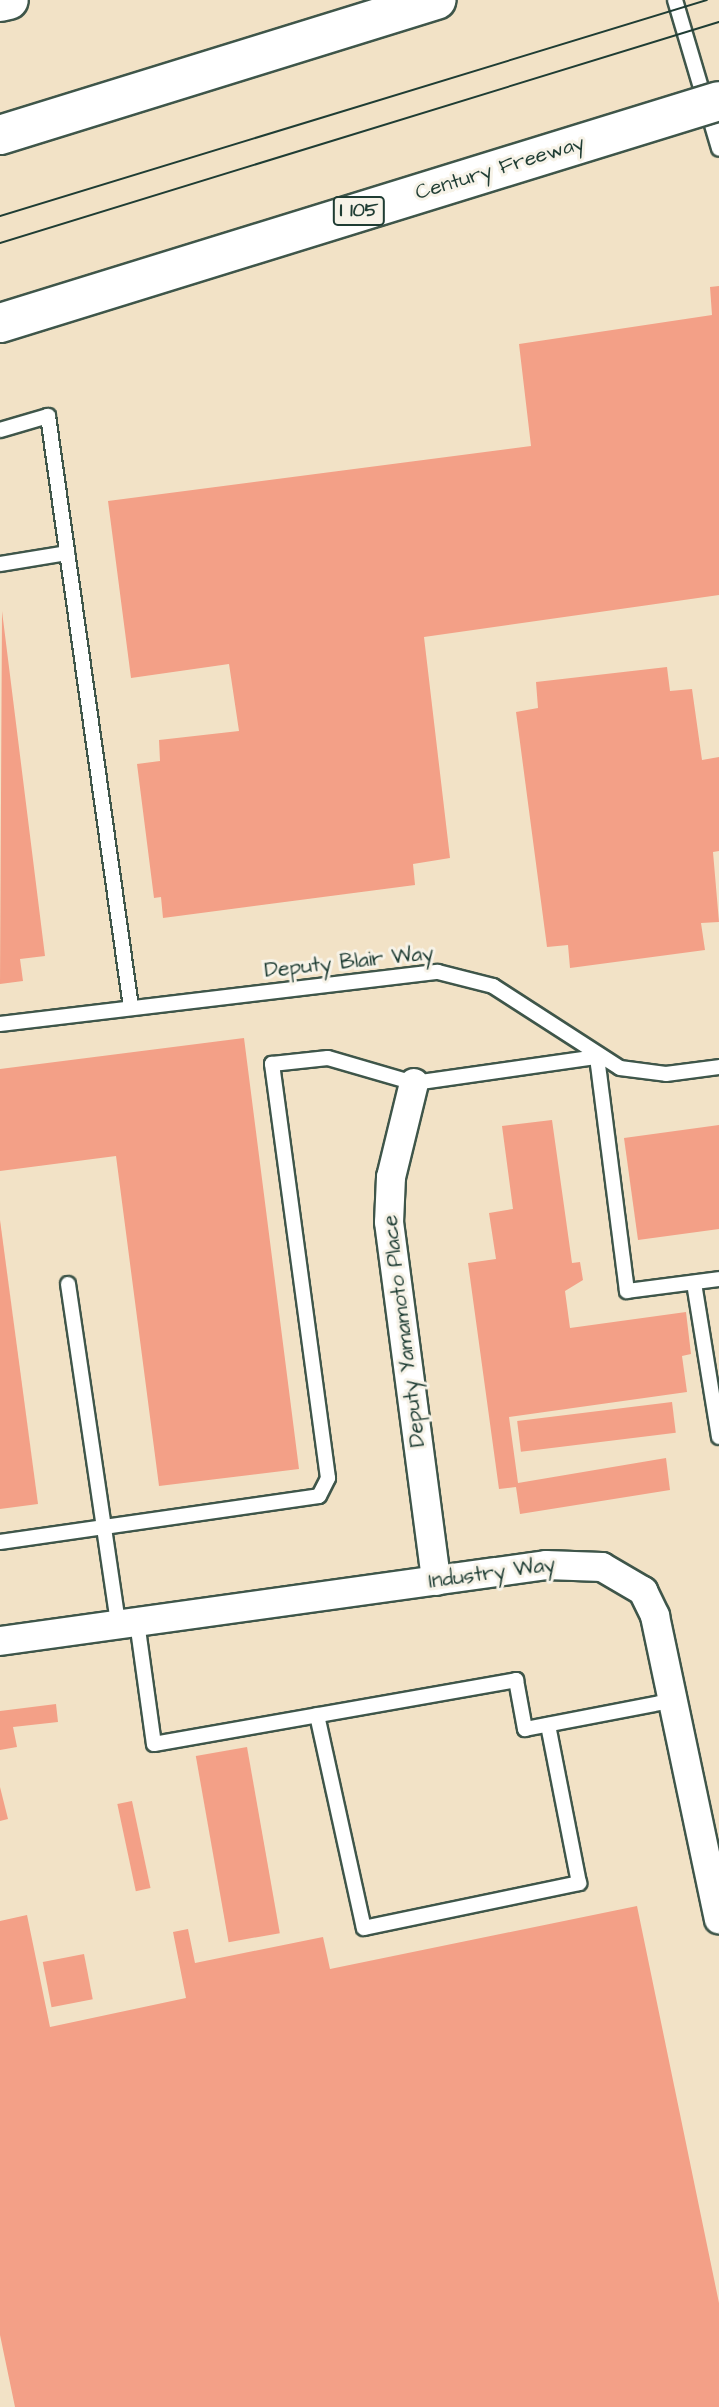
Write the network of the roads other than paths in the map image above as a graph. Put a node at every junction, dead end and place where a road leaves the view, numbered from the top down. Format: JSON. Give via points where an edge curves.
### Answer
{"nodes":[{"id":1,"x":9,"y":0,"type":"edge"},
{"id":2,"x":438,"y":0,"type":"edge"},
{"id":3,"x":675,"y":0,"type":"edge"},
{"id":4,"x":0,"y":2,"type":"edge"},
{"id":5,"x":719,"y":101,"type":"edge"},
{"id":6,"x":0,"y":135,"type":"edge"},
{"id":7,"x":719,"y":149,"type":"edge"},
{"id":8,"x":0,"y":323,"type":"edge"},
{"id":9,"x":0,"y":430,"type":"edge"},
{"id":10,"x":67,"y":553,"type":"junction"},
{"id":11,"x":0,"y":564,"type":"edge"},
{"id":12,"x":131,"y":1007,"type":"junction"},
{"id":13,"x":0,"y":1024,"type":"edge"},
{"id":14,"x":597,"y":1057,"type":"junction"},
{"id":15,"x":719,"y":1067,"type":"edge"},
{"id":16,"x":414,"y":1083,"type":"junction"},
{"id":17,"x":719,"y":1279,"type":"edge"},
{"id":18,"x":694,"y":1283,"type":"junction"},
{"id":19,"x":68,"y":1284,"type":"dead end"},
{"id":20,"x":719,"y":1437,"type":"edge"},
{"id":21,"x":103,"y":1527,"type":"junction"},
{"id":22,"x":0,"y":1542,"type":"edge"},
{"id":23,"x":436,"y":1581,"type":"junction"},
{"id":24,"x":127,"y":1623,"type":"junction"},
{"id":25,"x":0,"y":1641,"type":"edge"},
{"id":26,"x":676,"y":1700,"type":"junction"},
{"id":27,"x":317,"y":1715,"type":"junction"},
{"id":28,"x":548,"y":1725,"type":"junction"},
{"id":29,"x":719,"y":1919,"type":"edge"}],
"edges":[{"from":1,"to":4,"type":"main road"},
{"from":2,"to":6,"type":"main road"},
{"from":3,"to":7,"type":"lane"},
{"from":5,"to":8,"type":"main road","name":"Century Freeway","number":"I 105","bridge":true},
{"from":9,"to":10,"type":"lane","via":[[48,415]]},
{"from":10,"to":11,"type":"lane"},
{"from":10,"to":12,"type":"lane"},
{"from":12,"to":13,"type":"lane","name":"Deputy Blair Way"},
{"from":12,"to":14,"type":"lane","name":"Deputy Blair Way","via":[[438,972],[493,986]]},
{"from":14,"to":15,"type":"lane","name":"Deputy Blair Way","via":[[643,1072]]},
{"from":14,"to":16,"type":"lane"},
{"from":14,"to":18,"type":"lane","via":[[627,1291]]},
{"from":16,"to":21,"type":"lane","via":[[328,1058],[272,1064],[328,1478],[319,1496]]},
{"from":16,"to":23,"type":"street","name":"Deputy Yamamoto Place","via":[[391,1177],[389,1222]]},
{"from":17,"to":18,"type":"lane"},
{"from":18,"to":20,"type":"lane"},
{"from":19,"to":21,"type":"lane"},
{"from":21,"to":22,"type":"lane"},
{"from":21,"to":24,"type":"lane"},
{"from":23,"to":24,"type":"street","name":"Industry Way"},
{"from":23,"to":26,"type":"street","name":"Industry Way","via":[[578,1563],[615,1573],[643,1591],[655,1616]]},
{"from":24,"to":25,"type":"street","name":"Industry Way"},
{"from":24,"to":27,"type":"lane","via":[[154,1744]]},
{"from":26,"to":28,"type":"lane"},
{"from":26,"to":29,"type":"street","name":"Industry Way"},
{"from":27,"to":28,"type":"lane","via":[[516,1680],[525,1729]]},
{"from":27,"to":28,"type":"lane","via":[[364,1928],[579,1883]]}]}
